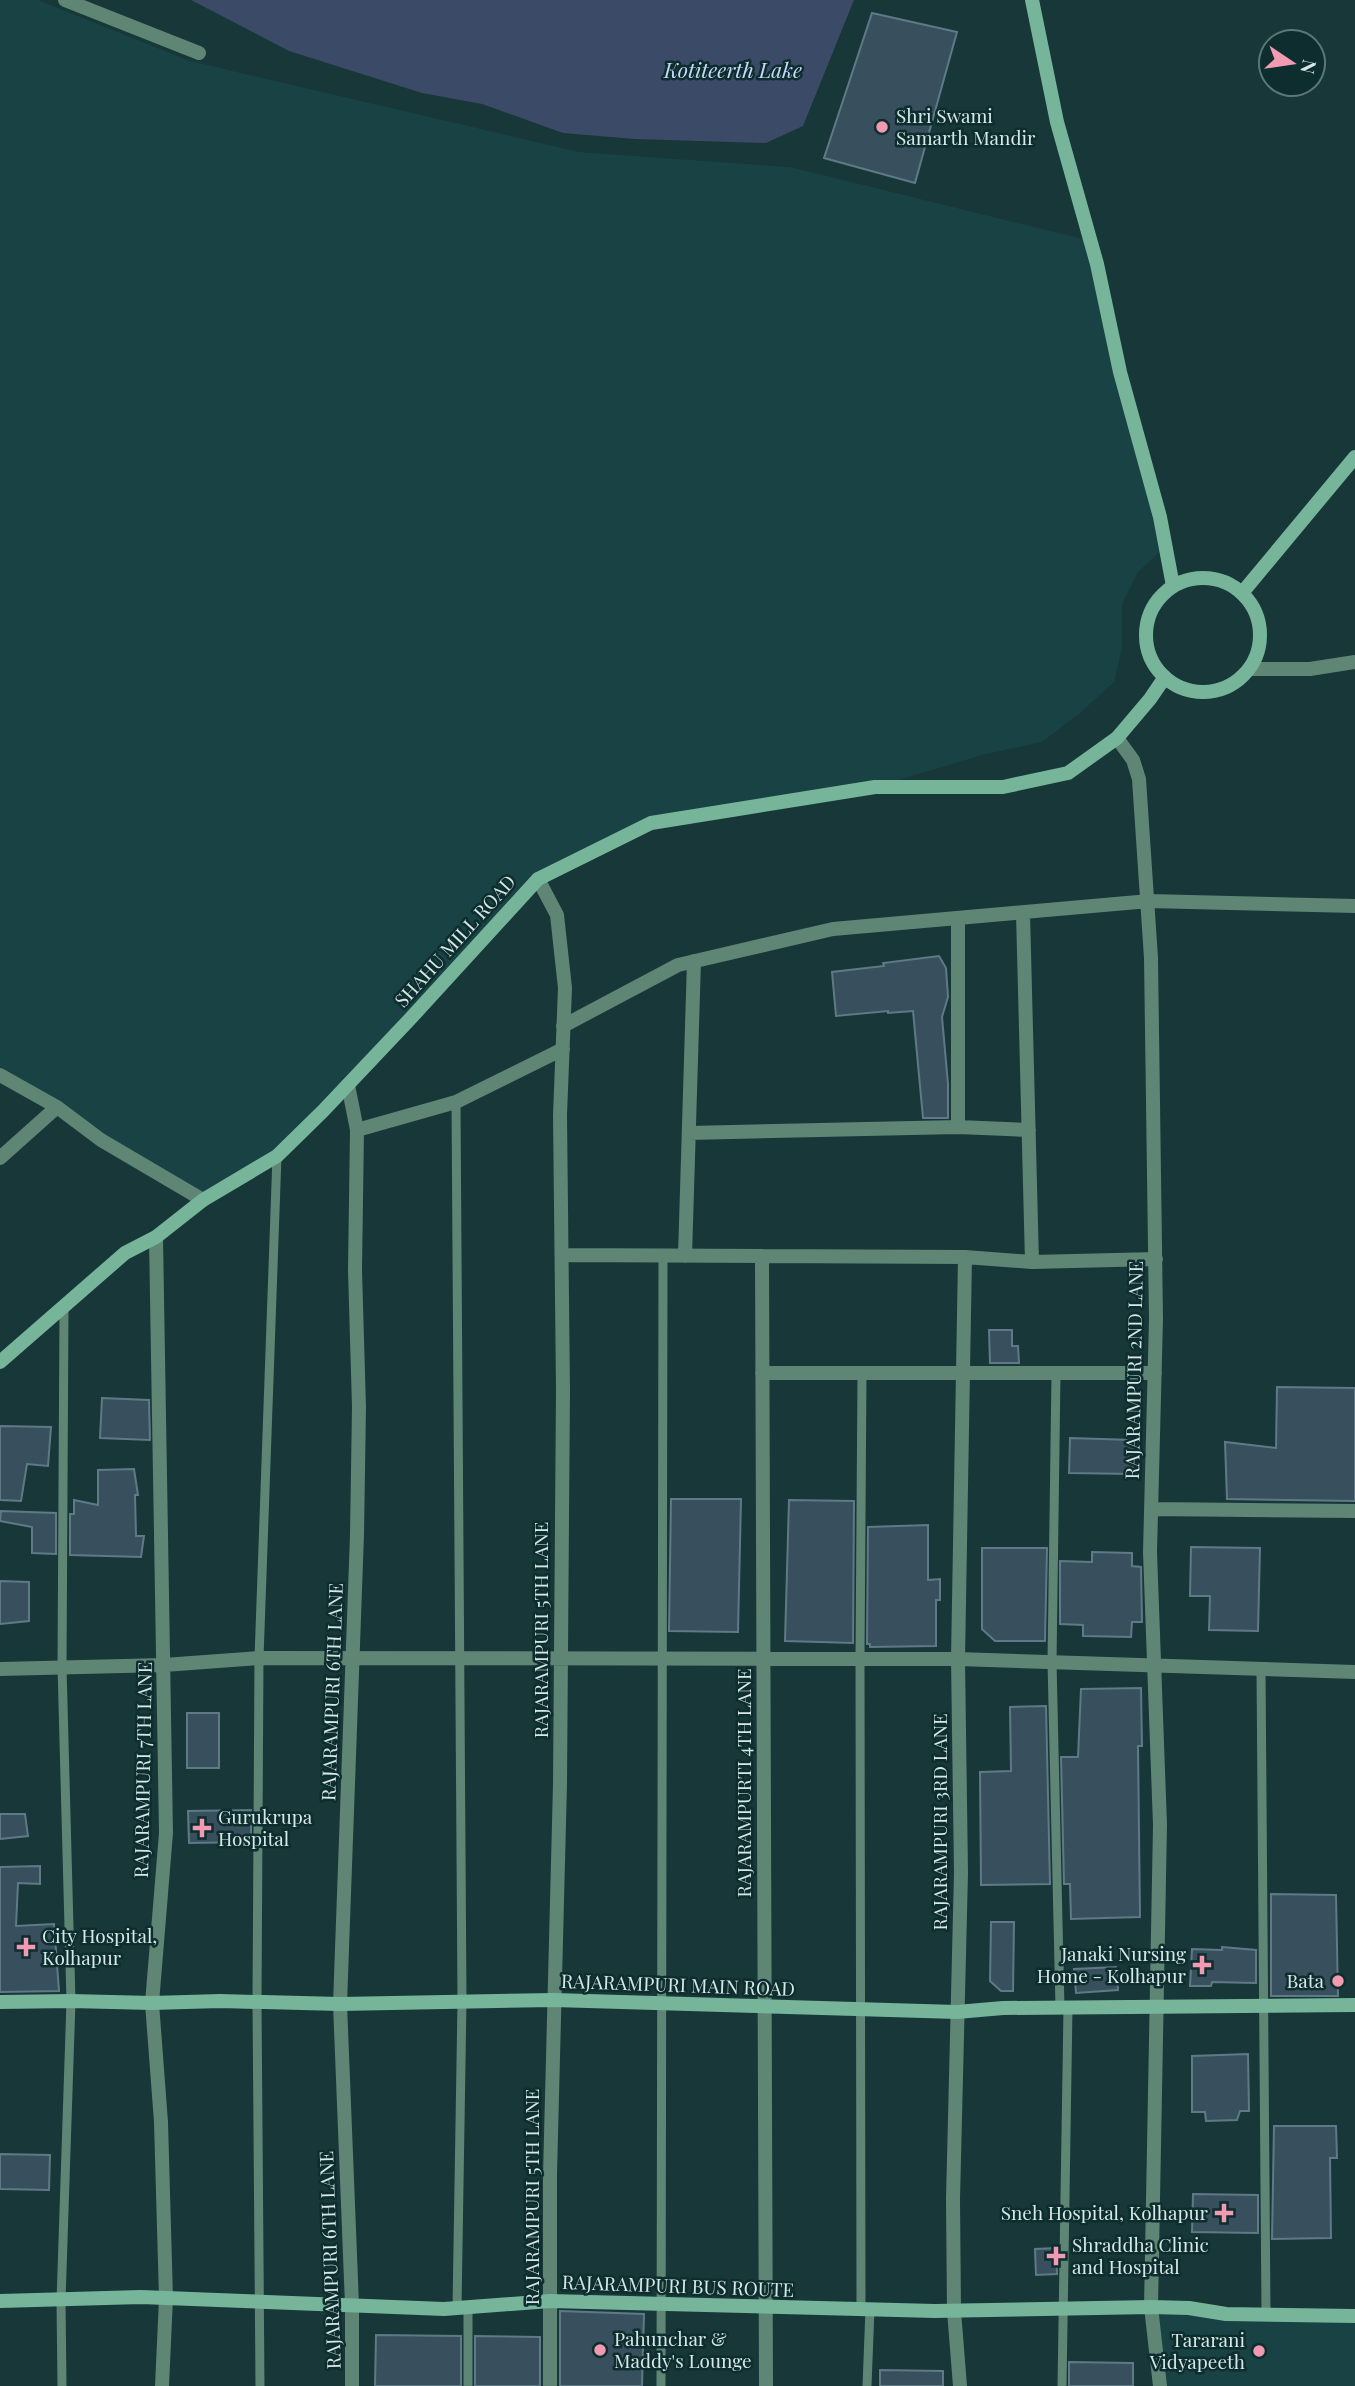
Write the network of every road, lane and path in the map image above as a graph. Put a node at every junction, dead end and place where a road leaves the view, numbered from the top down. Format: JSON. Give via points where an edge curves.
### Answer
{"nodes":[{"id":1,"x":65,"y":0,"type":"edge"},
{"id":2,"x":1032,"y":0,"type":"edge"},
{"id":3,"x":199,"y":52,"type":"dead end"},
{"id":4,"x":1355,"y":457,"type":"edge"},
{"id":5,"x":1173,"y":586,"type":"junction"},
{"id":6,"x":1242,"y":593,"type":"junction"},
{"id":7,"x":1355,"y":662,"type":"edge"},
{"id":8,"x":1250,"y":668,"type":"junction"},
{"id":9,"x":1165,"y":677,"type":"junction"},
{"id":10,"x":1117,"y":738,"type":"junction"},
{"id":11,"x":538,"y":879,"type":"junction"},
{"id":12,"x":1149,"y":901,"type":"junction"},
{"id":13,"x":1355,"y":906,"type":"edge"},
{"id":14,"x":1023,"y":913,"type":"junction"},
{"id":15,"x":958,"y":919,"type":"junction"},
{"id":16,"x":694,"y":961,"type":"junction"},
{"id":17,"x":563,"y":1026,"type":"junction"},
{"id":18,"x":563,"y":1049,"type":"junction"},
{"id":19,"x":0,"y":1075,"type":"edge"},
{"id":20,"x":348,"y":1085,"type":"junction"},
{"id":21,"x":456,"y":1102,"type":"junction"},
{"id":22,"x":57,"y":1107,"type":"junction"},
{"id":23,"x":958,"y":1127,"type":"junction"},
{"id":24,"x":357,"y":1130,"type":"junction"},
{"id":25,"x":1029,"y":1130,"type":"junction"},
{"id":26,"x":689,"y":1133,"type":"junction"},
{"id":27,"x":277,"y":1156,"type":"junction"},
{"id":28,"x":0,"y":1158,"type":"edge"},
{"id":29,"x":203,"y":1200,"type":"junction"},
{"id":30,"x":156,"y":1237,"type":"junction"},
{"id":31,"x":562,"y":1255,"type":"junction"},
{"id":32,"x":663,"y":1256,"type":"junction"},
{"id":33,"x":685,"y":1256,"type":"junction"},
{"id":34,"x":762,"y":1256,"type":"junction"},
{"id":35,"x":965,"y":1257,"type":"junction"},
{"id":36,"x":1156,"y":1259,"type":"junction"},
{"id":37,"x":1032,"y":1262,"type":"junction"},
{"id":38,"x":64,"y":1306,"type":"junction"},
{"id":39,"x":0,"y":1362,"type":"edge"},
{"id":40,"x":762,"y":1373,"type":"junction"},
{"id":41,"x":862,"y":1373,"type":"junction"},
{"id":42,"x":1155,"y":1373,"type":"junction"},
{"id":43,"x":963,"y":1374,"type":"junction"},
{"id":44,"x":1056,"y":1374,"type":"junction"},
{"id":45,"x":1151,"y":1509,"type":"junction"},
{"id":46,"x":1355,"y":1511,"type":"edge"},
{"id":47,"x":259,"y":1658,"type":"junction"},
{"id":48,"x":560,"y":1658,"type":"junction"},
{"id":49,"x":663,"y":1658,"type":"junction"},
{"id":50,"x":353,"y":1659,"type":"junction"},
{"id":51,"x":461,"y":1659,"type":"junction"},
{"id":52,"x":762,"y":1659,"type":"junction"},
{"id":53,"x":860,"y":1659,"type":"junction"},
{"id":54,"x":958,"y":1659,"type":"junction"},
{"id":55,"x":1052,"y":1662,"type":"junction"},
{"id":56,"x":164,"y":1665,"type":"junction"},
{"id":57,"x":1154,"y":1665,"type":"junction"},
{"id":58,"x":62,"y":1667,"type":"junction"},
{"id":59,"x":1262,"y":1669,"type":"junction"},
{"id":60,"x":0,"y":1670,"type":"edge"},
{"id":61,"x":1355,"y":1672,"type":"edge"},
{"id":62,"x":554,"y":2000,"type":"junction"},
{"id":63,"x":71,"y":2001,"type":"junction"},
{"id":64,"x":462,"y":2001,"type":"junction"},
{"id":65,"x":0,"y":2002,"type":"edge"},
{"id":66,"x":257,"y":2002,"type":"junction"},
{"id":67,"x":152,"y":2003,"type":"junction"},
{"id":68,"x":663,"y":2003,"type":"junction"},
{"id":69,"x":340,"y":2004,"type":"junction"},
{"id":70,"x":1262,"y":2005,"type":"junction"},
{"id":71,"x":765,"y":2006,"type":"junction"},
{"id":72,"x":1355,"y":2006,"type":"edge"},
{"id":73,"x":1064,"y":2008,"type":"junction"},
{"id":74,"x":1157,"y":2008,"type":"junction"},
{"id":75,"x":861,"y":2010,"type":"junction"},
{"id":76,"x":957,"y":2012,"type":"junction"},
{"id":77,"x":166,"y":2298,"type":"junction"},
{"id":78,"x":0,"y":2301,"type":"edge"},
{"id":79,"x":61,"y":2301,"type":"junction"},
{"id":80,"x":260,"y":2301,"type":"junction"},
{"id":81,"x":551,"y":2301,"type":"junction"},
{"id":82,"x":352,"y":2305,"type":"junction"},
{"id":83,"x":663,"y":2305,"type":"junction"},
{"id":84,"x":462,"y":2307,"type":"junction"},
{"id":85,"x":1152,"y":2307,"type":"junction"},
{"id":86,"x":1062,"y":2308,"type":"junction"},
{"id":87,"x":767,"y":2309,"type":"junction"},
{"id":88,"x":865,"y":2309,"type":"junction"},
{"id":89,"x":954,"y":2311,"type":"junction"},
{"id":90,"x":1266,"y":2314,"type":"junction"},
{"id":91,"x":1355,"y":2316,"type":"edge"},
{"id":92,"x":62,"y":2386,"type":"edge"},
{"id":93,"x":162,"y":2386,"type":"edge"},
{"id":94,"x":260,"y":2386,"type":"edge"},
{"id":95,"x":352,"y":2386,"type":"edge"},
{"id":96,"x":468,"y":2386,"type":"edge"},
{"id":97,"x":550,"y":2386,"type":"edge"},
{"id":98,"x":661,"y":2386,"type":"edge"},
{"id":99,"x":766,"y":2386,"type":"edge"},
{"id":100,"x":867,"y":2386,"type":"edge"},
{"id":101,"x":960,"y":2386,"type":"edge"},
{"id":102,"x":1062,"y":2386,"type":"edge"},
{"id":103,"x":1160,"y":2386,"type":"edge"}],
"edges":[{"from":1,"to":3,"type":"street"},
{"from":2,"to":5,"type":"street","via":[[1057,122],[1097,264]]},
{"from":4,"to":6,"type":"street"},
{"from":5,"to":6,"type":"street","via":[[1209,578]]},
{"from":5,"to":9,"type":"street","via":[[1149,614],[1145,632],[1147,651]]},
{"from":6,"to":8,"type":"street","via":[[1254,609],[1259,627],[1259,647]]},
{"from":7,"to":8,"type":"street","via":[[1310,670]]},
{"from":8,"to":9,"type":"street","via":[[1223,689],[1204,692],[1185,690]]},
{"from":9,"to":10,"type":"street","name":"SHAHU MILL ROAD"},
{"from":10,"to":11,"type":"street","name":"SHAHU MILL ROAD","via":[[1068,774],[1003,787],[874,786],[652,823]]},
{"from":10,"to":12,"type":"street","name":"RAJARAMPURI 2ND LANE","via":[[1133,760],[1139,779]]},
{"from":11,"to":17,"type":"street","name":"RAJARAMPURI 5TH LANE","via":[[557,915],[565,988]]},
{"from":11,"to":20,"type":"street","name":"SHAHU MILL ROAD"},
{"from":12,"to":13,"type":"street"},
{"from":12,"to":14,"type":"street"},
{"from":12,"to":36,"type":"street","name":"RAJARAMPURI 2ND LANE"},
{"from":14,"to":15,"type":"street"},
{"from":14,"to":25,"type":"street"},
{"from":15,"to":16,"type":"street","via":[[833,929]]},
{"from":15,"to":23,"type":"street"},
{"from":16,"to":17,"type":"street","via":[[678,965]]},
{"from":16,"to":26,"type":"street"},
{"from":17,"to":18,"type":"street","name":"RAJARAMPURI 5TH LANE"},
{"from":18,"to":21,"type":"street"},
{"from":18,"to":31,"type":"street","name":"RAJARAMPURI 5TH LANE"},
{"from":19,"to":22,"type":"street"},
{"from":20,"to":24,"type":"street","name":"RAJARAMPURI 6TH LANE"},
{"from":20,"to":27,"type":"street","name":"SHAHU MILL ROAD"},
{"from":21,"to":24,"type":"street"},
{"from":21,"to":51,"type":"lane"},
{"from":22,"to":28,"type":"street"},
{"from":22,"to":29,"type":"street","via":[[101,1140]]},
{"from":23,"to":25,"type":"street"},
{"from":23,"to":26,"type":"street"},
{"from":24,"to":50,"type":"street","name":"RAJARAMPURI 6TH LANE","via":[[359,1407]]},
{"from":25,"to":37,"type":"street"},
{"from":26,"to":33,"type":"street"},
{"from":27,"to":29,"type":"street","name":"SHAHU MILL ROAD"},
{"from":27,"to":47,"type":"lane"},
{"from":29,"to":30,"type":"street","name":"SHAHU MILL ROAD"},
{"from":30,"to":38,"type":"street","name":"SHAHU MILL ROAD","via":[[125,1252]]},
{"from":30,"to":56,"type":"street","name":"RAJARAMPURI 7TH LANE"},
{"from":31,"to":32,"type":"street"},
{"from":31,"to":48,"type":"street","name":"RAJARAMPURI 5TH LANE"},
{"from":32,"to":33,"type":"street"},
{"from":32,"to":49,"type":"lane"},
{"from":33,"to":34,"type":"street"},
{"from":34,"to":35,"type":"street"},
{"from":34,"to":40,"type":"street","name":"RAJARAMPURTI 4TH LANE"},
{"from":35,"to":37,"type":"street"},
{"from":35,"to":43,"type":"street","name":"RAJARAMPURI 3RD LANE"},
{"from":36,"to":37,"type":"street"},
{"from":36,"to":42,"type":"street","name":"RAJARAMPURI 2ND LANE"},
{"from":38,"to":39,"type":"street","name":"SHAHU MILL ROAD"},
{"from":38,"to":58,"type":"lane"},
{"from":40,"to":41,"type":"street"},
{"from":40,"to":52,"type":"street","name":"RAJARAMPURTI 4TH LANE"},
{"from":41,"to":43,"type":"street"},
{"from":41,"to":53,"type":"lane"},
{"from":42,"to":44,"type":"street"},
{"from":42,"to":45,"type":"street","name":"RAJARAMPURI 2ND LANE"},
{"from":43,"to":44,"type":"street"},
{"from":43,"to":54,"type":"street","name":"RAJARAMPURI 3RD LANE"},
{"from":44,"to":55,"type":"lane"},
{"from":45,"to":46,"type":"street"},
{"from":45,"to":57,"type":"street","name":"RAJARAMPURI 2ND LANE"},
{"from":47,"to":50,"type":"street"},
{"from":47,"to":56,"type":"street"},
{"from":47,"to":66,"type":"lane"},
{"from":48,"to":49,"type":"street"},
{"from":48,"to":51,"type":"street"},
{"from":48,"to":62,"type":"street","name":"RAJARAMPURI 5TH LANE"},
{"from":49,"to":52,"type":"street"},
{"from":49,"to":68,"type":"lane"},
{"from":50,"to":51,"type":"street"},
{"from":50,"to":69,"type":"street","name":"RAJARAMPURI 6TH LANE"},
{"from":51,"to":64,"type":"lane"},
{"from":52,"to":53,"type":"street"},
{"from":52,"to":71,"type":"street","name":"RAJARAMPURTI 4TH LANE"},
{"from":53,"to":54,"type":"street"},
{"from":53,"to":75,"type":"lane"},
{"from":54,"to":55,"type":"street"},
{"from":54,"to":76,"type":"street","name":"RAJARAMPURI 3RD LANE","via":[[961,1873]]},
{"from":55,"to":57,"type":"street"},
{"from":55,"to":73,"type":"lane"},
{"from":56,"to":58,"type":"street"},
{"from":56,"to":67,"type":"street","name":"RAJARAMPURI 7TH LANE","via":[[166,1833]]},
{"from":57,"to":59,"type":"street"},
{"from":57,"to":74,"type":"street","name":"RAJARAMPURI 2ND LANE","via":[[1160,1825]]},
{"from":58,"to":60,"type":"street"},
{"from":58,"to":63,"type":"lane"},
{"from":59,"to":61,"type":"street"},
{"from":59,"to":70,"type":"lane"},
{"from":62,"to":64,"type":"street","name":"RAJARAMPURI MAIN ROAD"},
{"from":62,"to":68,"type":"street","name":"RAJARAMPURI MAIN ROAD"},
{"from":62,"to":81,"type":"street","name":"RAJARAMPURI 5TH LANE"},
{"from":63,"to":65,"type":"street","name":"RAJARAMPURI MAIN ROAD"},
{"from":63,"to":67,"type":"street","name":"RAJARAMPURI MAIN ROAD"},
{"from":63,"to":79,"type":"lane"},
{"from":64,"to":69,"type":"street","name":"RAJARAMPURI MAIN ROAD"},
{"from":64,"to":84,"type":"lane"},
{"from":66,"to":67,"type":"street","name":"RAJARAMPURI MAIN ROAD"},
{"from":66,"to":69,"type":"street","name":"RAJARAMPURI MAIN ROAD"},
{"from":66,"to":80,"type":"lane"},
{"from":67,"to":77,"type":"street","name":"RAJARAMPURI 7TH LANE"},
{"from":68,"to":71,"type":"street","name":"RAJARAMPURI MAIN ROAD"},
{"from":68,"to":83,"type":"lane"},
{"from":69,"to":82,"type":"street","name":"RAJARAMPURI 6TH LANE"},
{"from":70,"to":72,"type":"street","name":"RAJARAMPURI MAIN ROAD"},
{"from":70,"to":74,"type":"street","name":"RAJARAMPURI MAIN ROAD"},
{"from":70,"to":90,"type":"lane"},
{"from":71,"to":75,"type":"street","name":"RAJARAMPURI MAIN ROAD"},
{"from":71,"to":87,"type":"street","name":"RAJARAMPURTI 4TH LANE"},
{"from":73,"to":74,"type":"street","name":"RAJARAMPURI MAIN ROAD"},
{"from":73,"to":76,"type":"street","name":"RAJARAMPURI MAIN ROAD"},
{"from":73,"to":86,"type":"lane"},
{"from":74,"to":85,"type":"street"},
{"from":75,"to":76,"type":"street","name":"RAJARAMPURI MAIN ROAD"},
{"from":75,"to":88,"type":"lane"},
{"from":76,"to":89,"type":"street","name":"RAJARAMPURI 3RD LANE"},
{"from":77,"to":79,"type":"street","name":"RAJARAMPURI BUS ROUTE"},
{"from":77,"to":80,"type":"street","name":"RAJARAMPURI BUS ROUTE"},
{"from":77,"to":93,"type":"street","name":"RAJARAMPURI 7TH LANE"},
{"from":78,"to":79,"type":"street","name":"RAJARAMPURI BUS ROUTE"},
{"from":79,"to":92,"type":"lane"},
{"from":80,"to":82,"type":"street","name":"RAJARAMPURI BUS ROUTE"},
{"from":80,"to":94,"type":"lane"},
{"from":81,"to":83,"type":"street","name":"RAJARAMPURI BUS ROUTE"},
{"from":81,"to":84,"type":"street","name":"RAJARAMPURI BUS ROUTE"},
{"from":81,"to":97,"type":"street","name":"RAJARAMPURI 5TH LANE"},
{"from":82,"to":84,"type":"street","name":"RAJARAMPURI BUS ROUTE"},
{"from":82,"to":95,"type":"street","name":"RAJARAMPURI 6TH LANE"},
{"from":83,"to":87,"type":"street","name":"RAJARAMPURI BUS ROUTE"},
{"from":83,"to":98,"type":"lane"},
{"from":84,"to":96,"type":"lane"},
{"from":85,"to":86,"type":"street","name":"RAJARAMPURI BUS ROUTE"},
{"from":85,"to":90,"type":"street","name":"RAJARAMPURI BUS ROUTE"},
{"from":85,"to":103,"type":"street"},
{"from":86,"to":89,"type":"street","name":"RAJARAMPURI BUS ROUTE"},
{"from":86,"to":102,"type":"lane"},
{"from":87,"to":88,"type":"street","name":"RAJARAMPURI BUS ROUTE"},
{"from":87,"to":99,"type":"street","name":"RAJARAMPURTI 4TH LANE"},
{"from":88,"to":89,"type":"street","name":"RAJARAMPURI BUS ROUTE"},
{"from":88,"to":100,"type":"lane"},
{"from":89,"to":101,"type":"street","name":"RAJARAMPURI 3RD LANE"},
{"from":90,"to":91,"type":"street","name":"RAJARAMPURI BUS ROUTE"}]}
